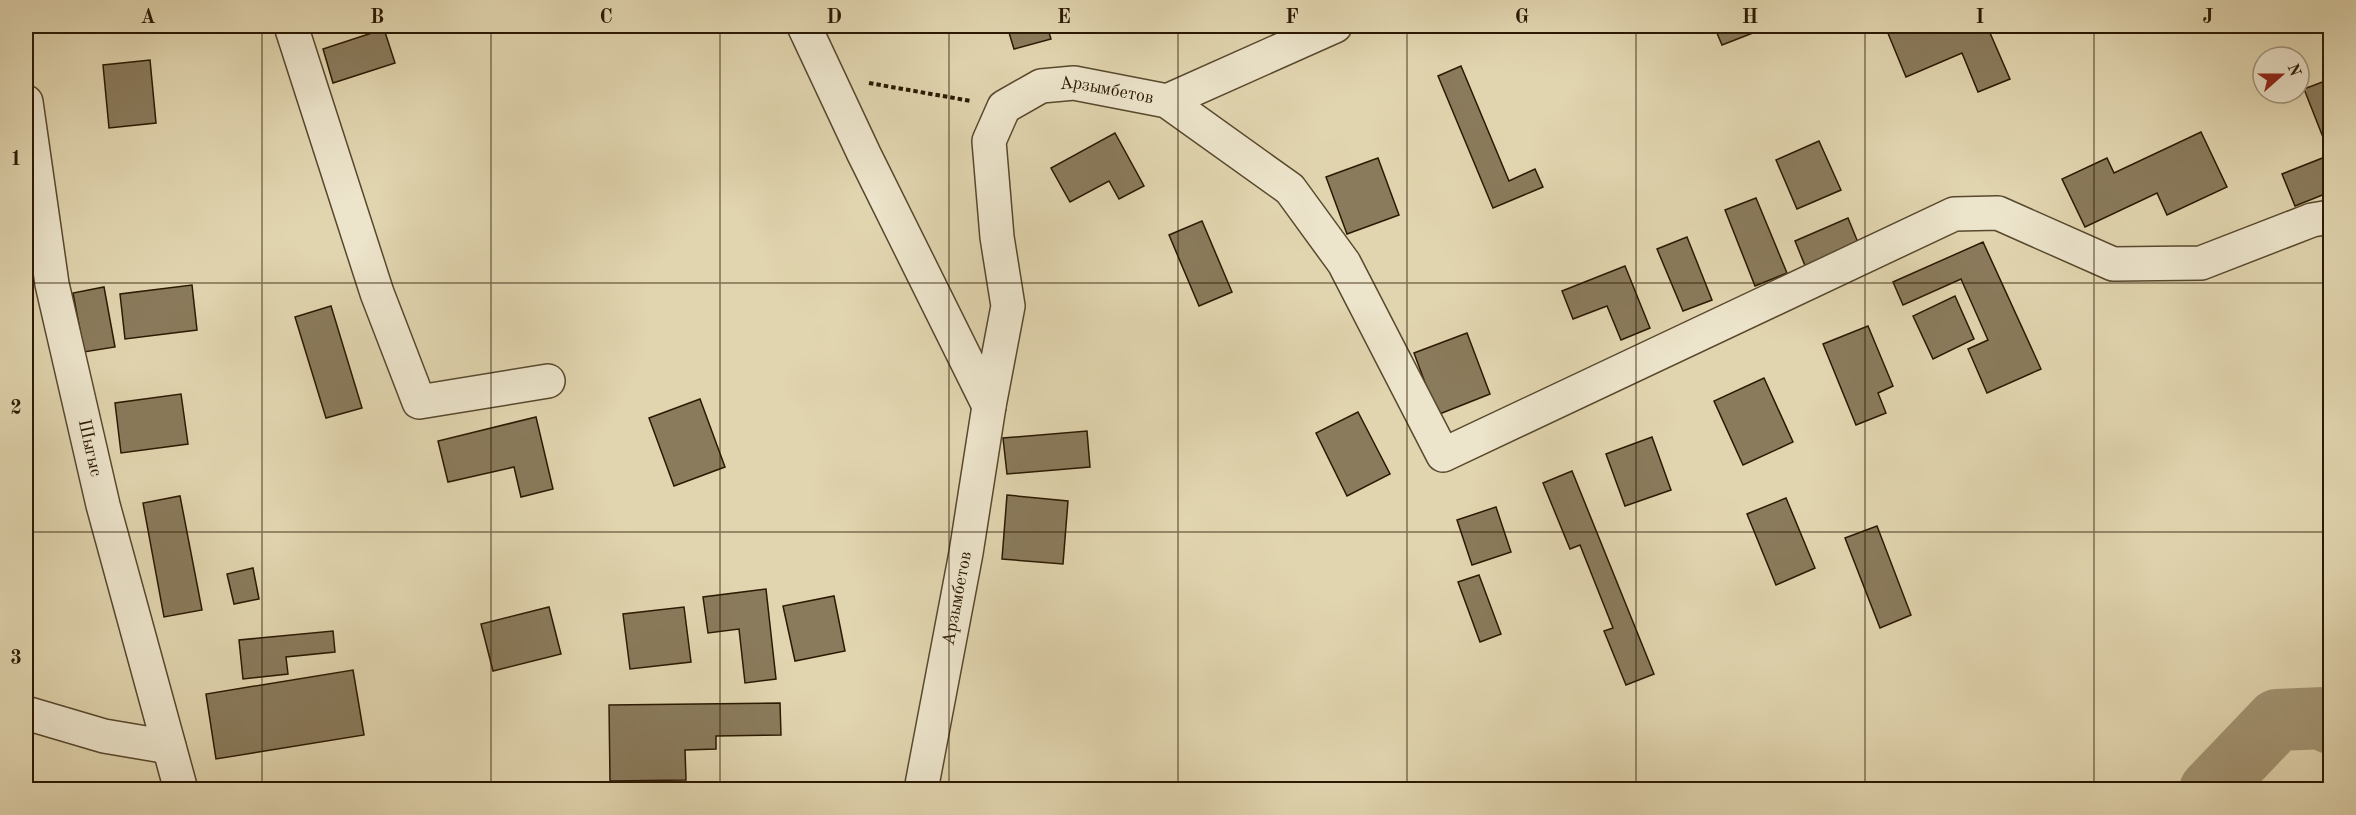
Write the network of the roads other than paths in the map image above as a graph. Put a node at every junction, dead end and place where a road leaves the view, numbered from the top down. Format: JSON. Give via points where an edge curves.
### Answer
{"nodes":[{"id":1,"x":291,"y":26,"type":"edge"},
{"id":2,"x":804,"y":26,"type":"edge"},
{"id":3,"x":1335,"y":26,"type":"edge"},
{"id":4,"x":1167,"y":101,"type":"junction"},
{"id":5,"x":26,"y":102,"type":"edge"},
{"id":6,"x":2331,"y":217,"type":"edge"},
{"id":7,"x":548,"y":381,"type":"dead end"},
{"id":8,"x":989,"y":406,"type":"junction"},
{"id":9,"x":26,"y":713,"type":"edge"},
{"id":10,"x":169,"y":747,"type":"junction"},
{"id":11,"x":181,"y":789,"type":"edge"},
{"id":12,"x":921,"y":789,"type":"edge"}],
"edges":[{"from":1,"to":7,"type":"street","via":[[377,293],[419,402]]},
{"from":2,"to":8,"type":"street"},
{"from":3,"to":4,"type":"street"},
{"from":4,"to":6,"type":"street","name":"Арзымбетов","via":[[1290,189],[1344,263],[1443,455],[1954,214],[1998,213],[2113,264],[2201,262],[2312,220]]},
{"from":4,"to":8,"type":"street","name":"Арзымбетов","via":[[1074,83],[1041,86],[1004,107],[989,141],[997,237],[1008,306]]},
{"from":5,"to":10,"type":"street","name":"Шыгыс","via":[[52,284],[103,505]]},
{"from":8,"to":12,"type":"street","name":"Арзымбетов","via":[[966,553]]},
{"from":9,"to":10,"type":"street","via":[[104,736]]},
{"from":10,"to":11,"type":"street","name":"Шыгыс"}]}
